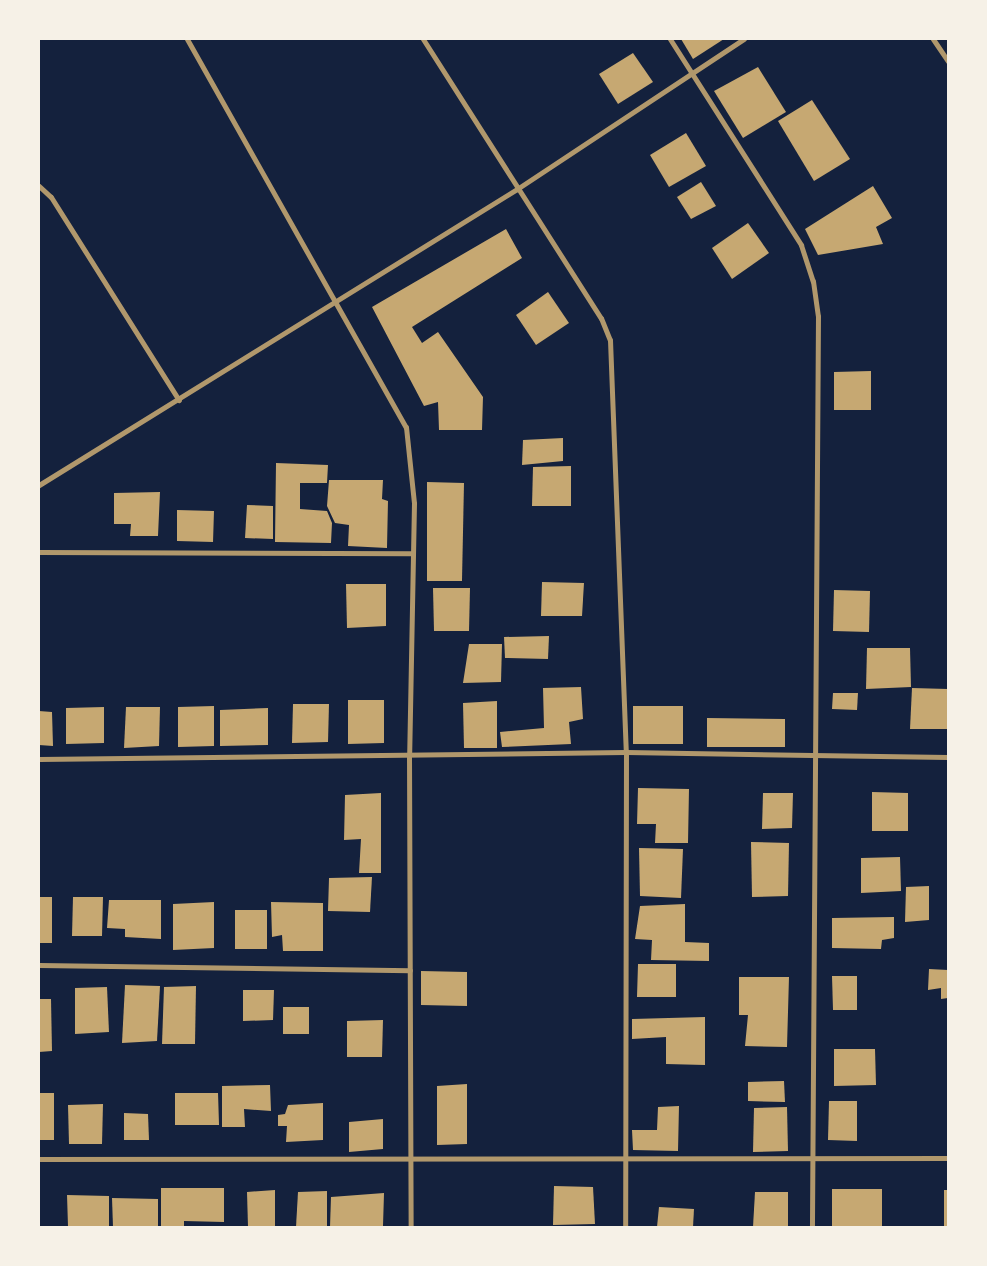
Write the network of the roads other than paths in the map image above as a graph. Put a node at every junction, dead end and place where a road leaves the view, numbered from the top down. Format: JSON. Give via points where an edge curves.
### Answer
{"nodes":[{"id":1,"x":187,"y":39,"type":"edge"},
{"id":2,"x":423,"y":39,"type":"edge"},
{"id":3,"x":670,"y":39,"type":"edge"},
{"id":4,"x":744,"y":39,"type":"edge"},
{"id":5,"x":933,"y":39,"type":"edge"},
{"id":6,"x":948,"y":61,"type":"edge"},
{"id":7,"x":691,"y":71,"type":"junction"},
{"id":8,"x":39,"y":186,"type":"edge"},
{"id":9,"x":517,"y":189,"type":"junction"},
{"id":10,"x":334,"y":302,"type":"junction"},
{"id":11,"x":179,"y":400,"type":"junction"},
{"id":12,"x":39,"y":485,"type":"edge"},
{"id":13,"x":39,"y":552,"type":"edge"},
{"id":14,"x":412,"y":553,"type":"junction"},
{"id":15,"x":626,"y":752,"type":"junction"},
{"id":16,"x":409,"y":754,"type":"junction"},
{"id":17,"x":817,"y":755,"type":"junction"},
{"id":18,"x":948,"y":756,"type":"edge"},
{"id":19,"x":39,"y":759,"type":"edge"},
{"id":20,"x":39,"y":965,"type":"edge"},
{"id":21,"x":410,"y":970,"type":"junction"},
{"id":22,"x":411,"y":1158,"type":"junction"},
{"id":23,"x":626,"y":1158,"type":"junction"},
{"id":24,"x":948,"y":1158,"type":"edge"},
{"id":25,"x":39,"y":1159,"type":"edge"},
{"id":26,"x":812,"y":1160,"type":"junction"},
{"id":27,"x":411,"y":1227,"type":"edge"},
{"id":28,"x":625,"y":1227,"type":"edge"},
{"id":29,"x":812,"y":1227,"type":"edge"}],
"edges":[{"from":1,"to":10,"type":"street"},
{"from":2,"to":9,"type":"street"},
{"from":3,"to":7,"type":"street"},
{"from":4,"to":7,"type":"street"},
{"from":5,"to":6,"type":"street"},
{"from":7,"to":9,"type":"street"},
{"from":7,"to":17,"type":"street","via":[[801,245],[814,282],[818,316]]},
{"from":8,"to":11,"type":"street"},
{"from":9,"to":10,"type":"street"},
{"from":9,"to":15,"type":"street","via":[[602,318],[610,340]]},
{"from":10,"to":11,"type":"street"},
{"from":10,"to":14,"type":"street","via":[[406,428],[414,503]]},
{"from":11,"to":12,"type":"street"},
{"from":13,"to":14,"type":"street"},
{"from":14,"to":16,"type":"street"},
{"from":15,"to":16,"type":"street"},
{"from":15,"to":17,"type":"street"},
{"from":15,"to":23,"type":"street"},
{"from":16,"to":19,"type":"street"},
{"from":16,"to":21,"type":"street"},
{"from":17,"to":18,"type":"street"},
{"from":17,"to":26,"type":"street"},
{"from":20,"to":21,"type":"street"},
{"from":21,"to":22,"type":"street"},
{"from":22,"to":23,"type":"street"},
{"from":22,"to":25,"type":"street"},
{"from":22,"to":27,"type":"street"},
{"from":23,"to":26,"type":"street"},
{"from":23,"to":28,"type":"street"},
{"from":24,"to":26,"type":"street"},
{"from":26,"to":29,"type":"street"}]}
